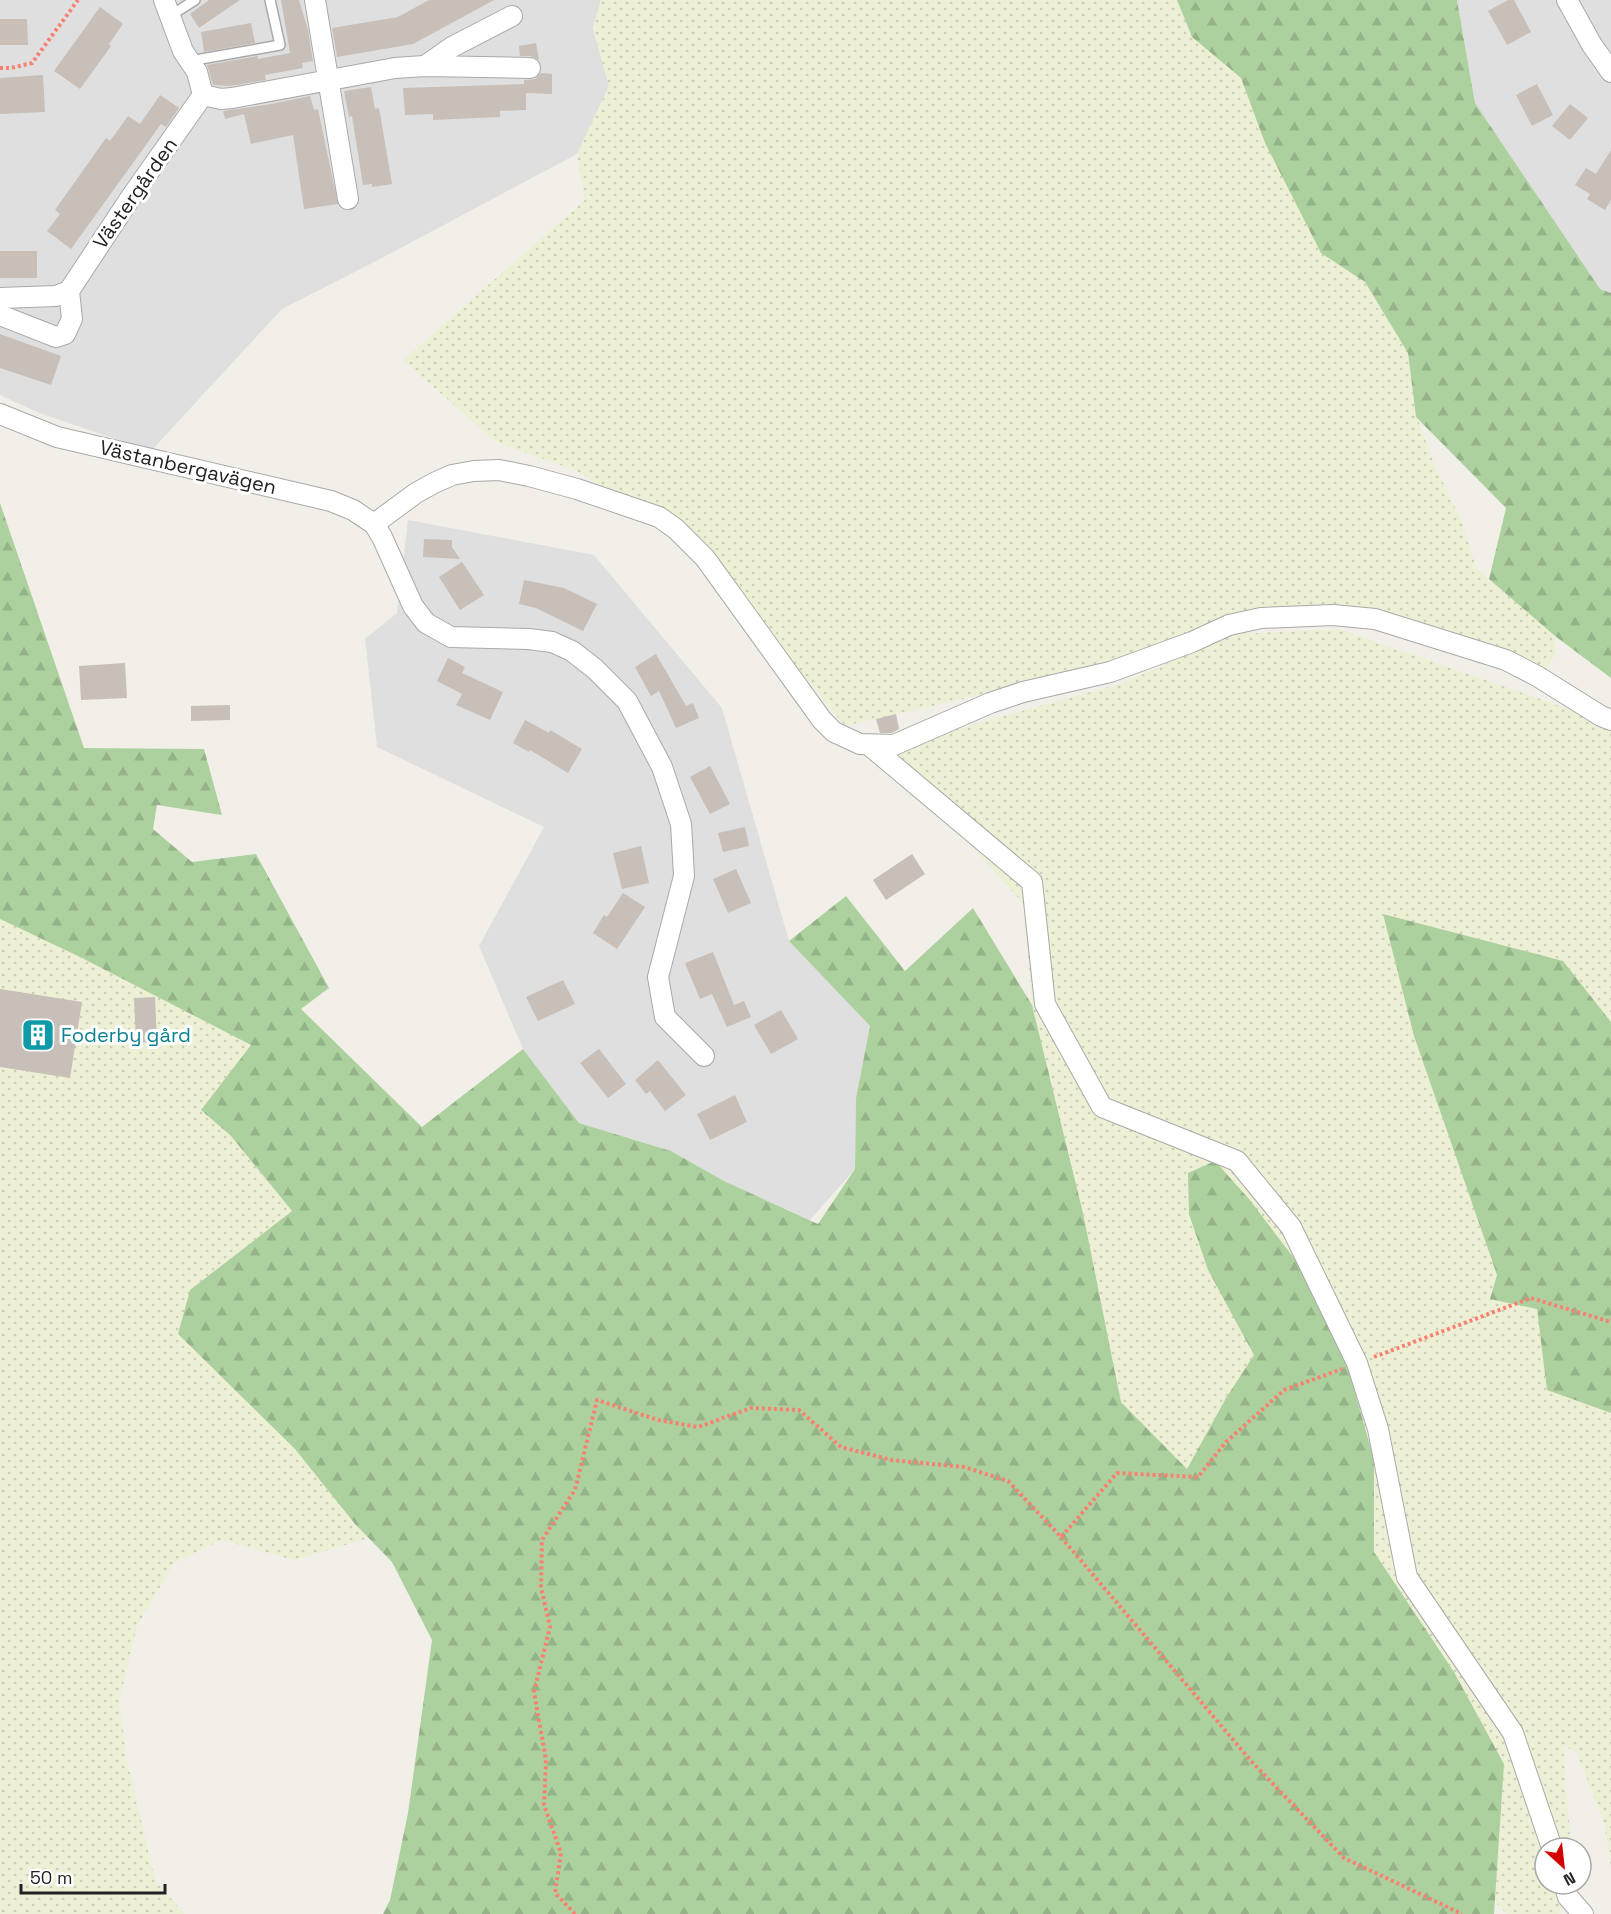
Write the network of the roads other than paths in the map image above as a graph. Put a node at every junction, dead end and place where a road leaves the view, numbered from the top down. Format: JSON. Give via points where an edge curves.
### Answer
{"nodes":[{"id":1,"x":195,"y":0,"type":"edge"},
{"id":2,"x":270,"y":0,"type":"edge"},
{"id":3,"x":315,"y":0,"type":"edge"},
{"id":4,"x":1567,"y":0,"type":"edge"},
{"id":5,"x":167,"y":8,"type":"edge"},
{"id":6,"x":512,"y":16,"type":"dead end"},
{"id":7,"x":190,"y":61,"type":"junction"},
{"id":8,"x":425,"y":66,"type":"junction"},
{"id":9,"x":530,"y":68,"type":"dead end"},
{"id":10,"x":1611,"y":72,"type":"edge"},
{"id":11,"x":329,"y":80,"type":"junction"},
{"id":12,"x":203,"y":95,"type":"junction"},
{"id":13,"x":348,"y":199,"type":"dead end"},
{"id":14,"x":69,"y":291,"type":"junction"},
{"id":15,"x":0,"y":298,"type":"edge"},
{"id":16,"x":0,"y":315,"type":"edge"},
{"id":17,"x":0,"y":414,"type":"edge"},
{"id":18,"x":374,"y":524,"type":"junction"},
{"id":19,"x":1611,"y":720,"type":"edge"},
{"id":20,"x":869,"y":745,"type":"junction"},
{"id":21,"x":704,"y":1056,"type":"dead end"},
{"id":22,"x":1548,"y":1836,"type":"edge"},
{"id":23,"x":1568,"y":1896,"type":"edge"},
{"id":24,"x":1583,"y":1914,"type":"edge"}],
"edges":[{"from":1,"to":5,"type":"lane"},
{"from":2,"to":7,"type":"lane","via":[[280,45]]},
{"from":3,"to":11,"type":"street"},
{"from":4,"to":10,"type":"street"},
{"from":5,"to":7,"type":"street"},
{"from":6,"to":8,"type":"street","via":[[452,47]]},
{"from":7,"to":12,"type":"street"},
{"from":8,"to":9,"type":"street"},
{"from":8,"to":11,"type":"street"},
{"from":11,"to":12,"type":"street","via":[[221,99]]},
{"from":11,"to":13,"type":"street"},
{"from":12,"to":14,"type":"street","name":"Västergården"},
{"from":14,"to":15,"type":"street","via":[[56,296]]},
{"from":14,"to":16,"type":"street","via":[[72,320],[61,337]]},
{"from":17,"to":18,"type":"street","name":"Västanbergavägen","via":[[57,437],[331,501]]},
{"from":18,"to":20,"type":"street","via":[[416,493],[452,475],[499,470],[577,489],[658,517],[705,558],[822,720],[847,739]]},
{"from":18,"to":21,"type":"street","via":[[413,606],[426,623],[451,638],[552,642],[572,651],[595,669],[627,701],[662,767],[681,824],[684,876],[658,977],[665,1017]]},
{"from":19,"to":20,"type":"street","via":[[1537,675],[1495,656],[1375,619],[1296,615],[1229,625],[1110,672],[990,703],[894,745]]},
{"from":20,"to":22,"type":"street","via":[[1032,882],[1045,1005],[1102,1107],[1237,1161],[1291,1227],[1357,1363],[1378,1429],[1407,1577],[1513,1733]]},
{"from":23,"to":24,"type":"street"}]}
